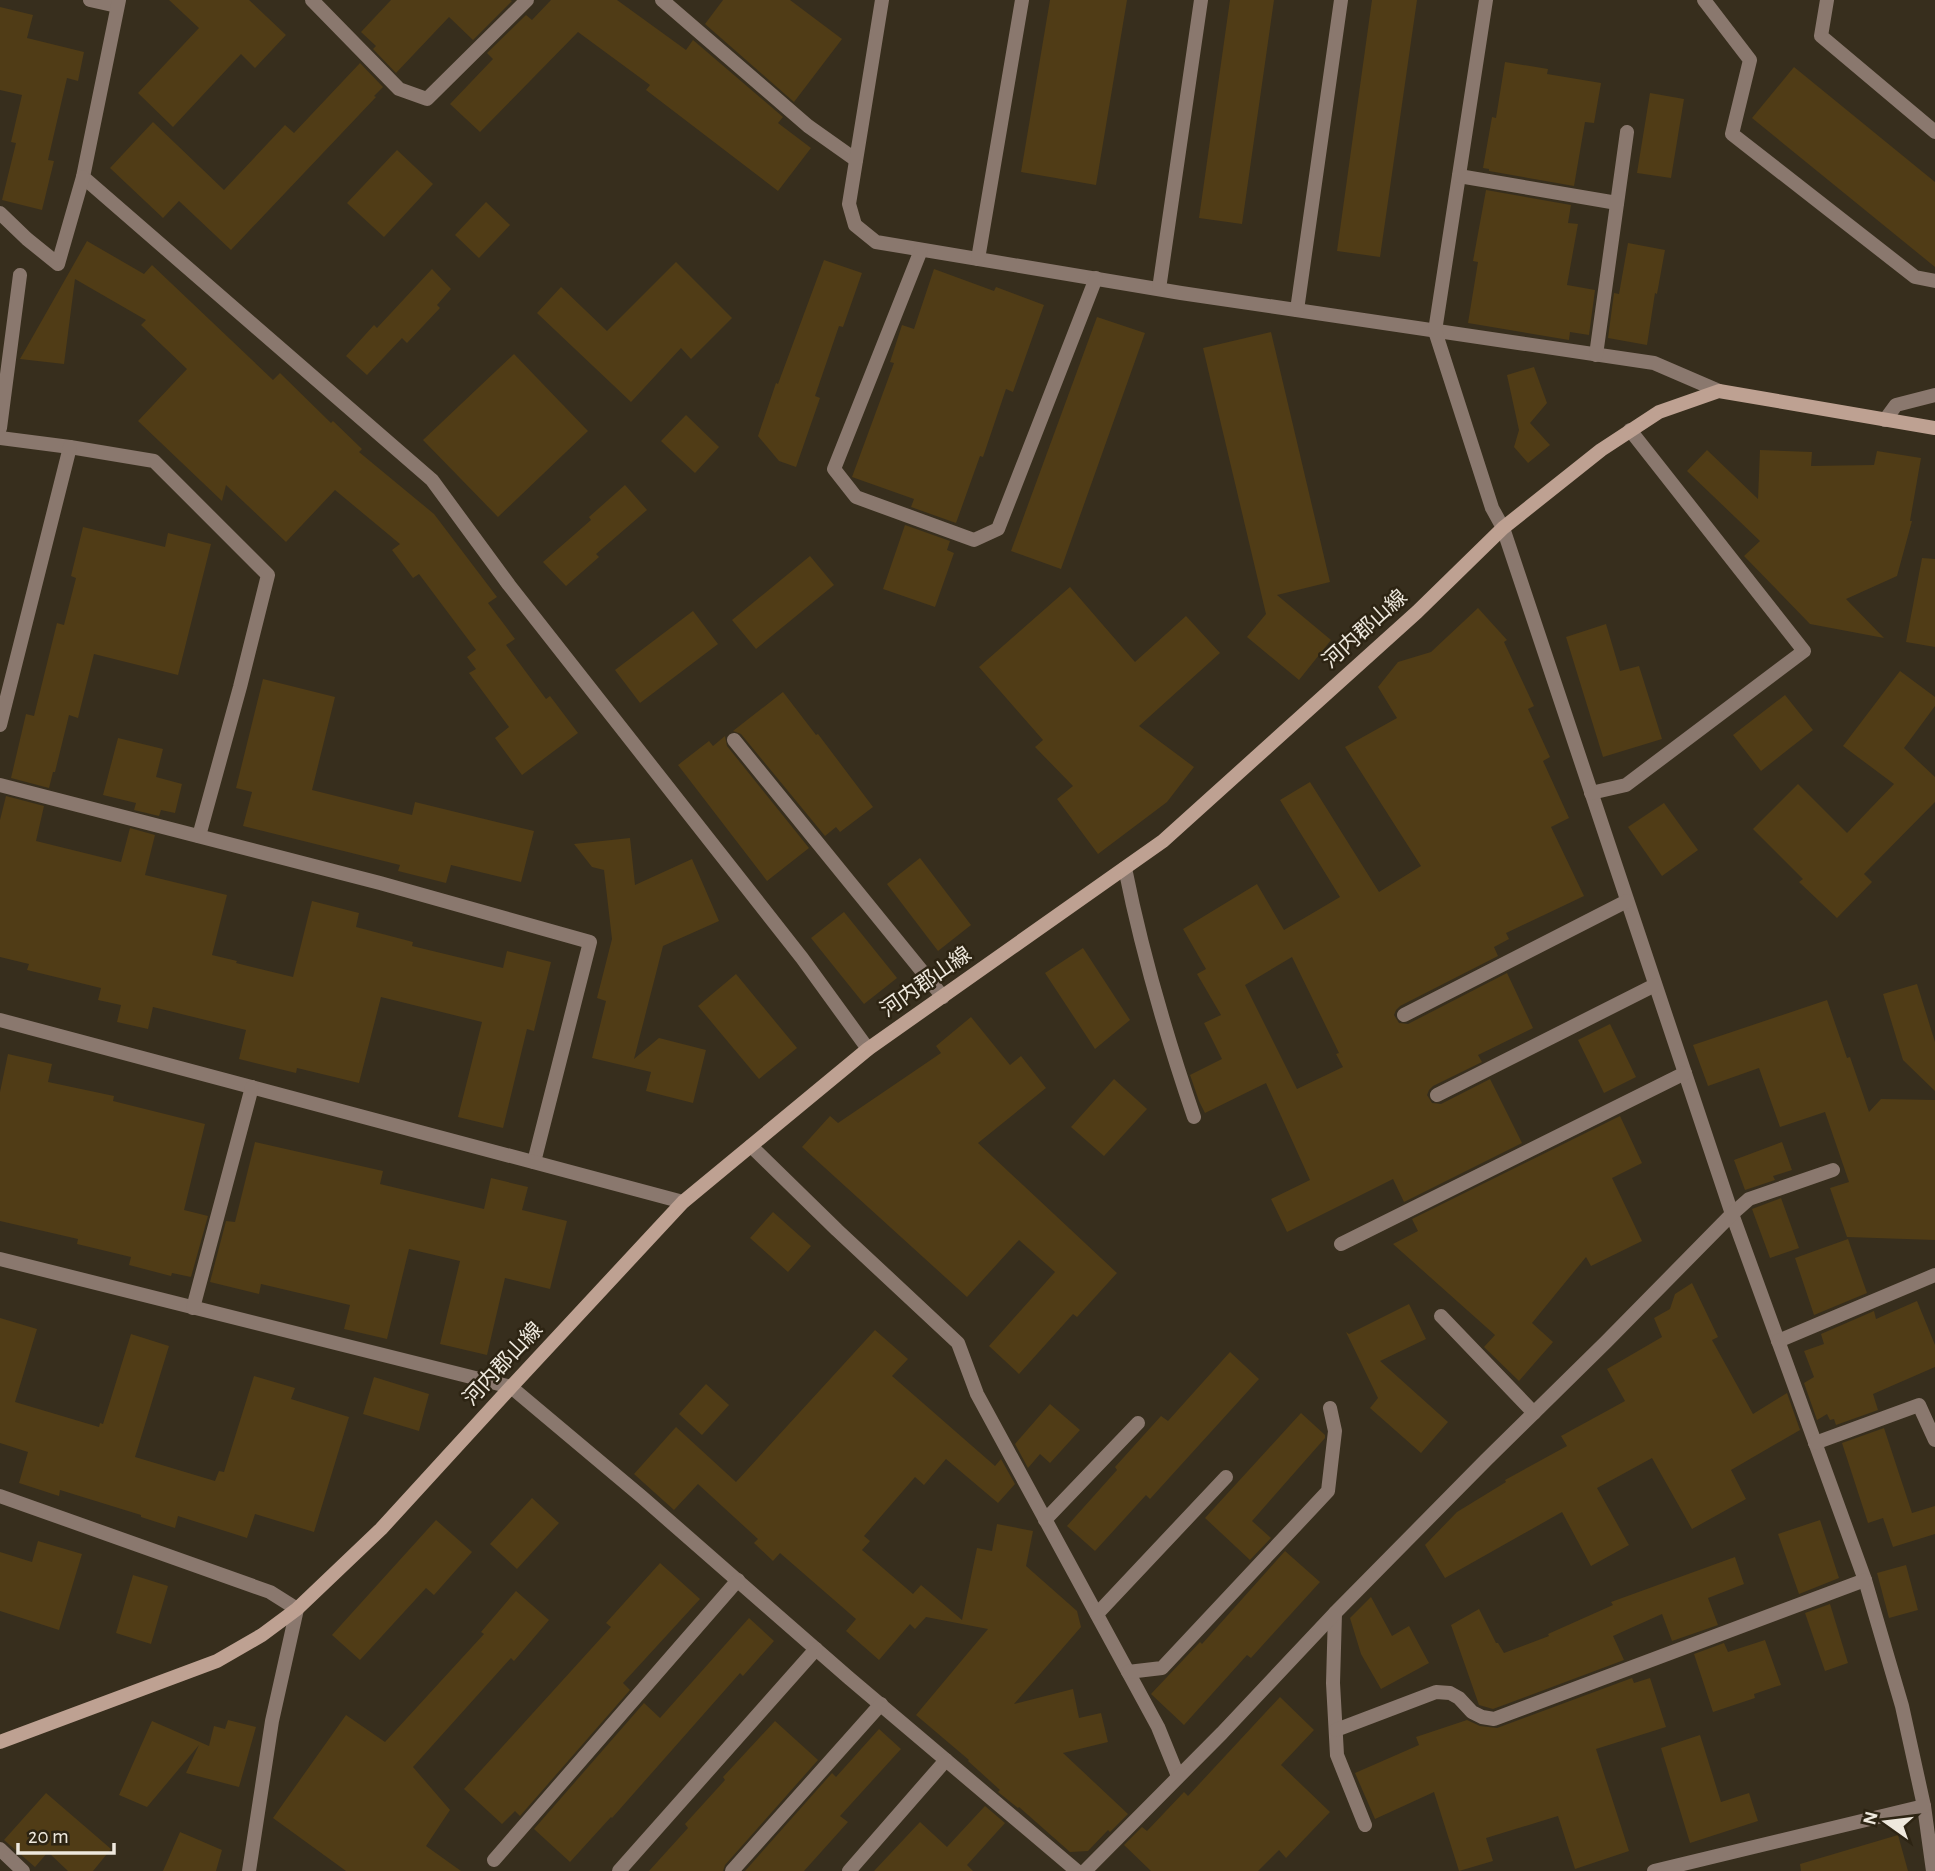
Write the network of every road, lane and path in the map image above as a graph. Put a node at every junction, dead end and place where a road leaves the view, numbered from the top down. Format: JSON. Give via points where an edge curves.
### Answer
{"nodes":[{"id":1,"x":90,"y":0,"type":"edge"},
{"id":2,"x":312,"y":0,"type":"edge"},
{"id":3,"x":527,"y":0,"type":"edge"},
{"id":4,"x":662,"y":0,"type":"edge"},
{"id":5,"x":882,"y":0,"type":"edge"},
{"id":6,"x":1022,"y":0,"type":"edge"},
{"id":7,"x":1201,"y":0,"type":"edge"},
{"id":8,"x":1341,"y":0,"type":"edge"},
{"id":9,"x":1486,"y":0,"type":"edge"},
{"id":10,"x":1704,"y":0,"type":"edge"},
{"id":11,"x":1827,"y":0,"type":"edge"},
{"id":12,"x":118,"y":3,"type":"edge"},
{"id":13,"x":1627,"y":132,"type":"dead end"},
{"id":14,"x":1935,"y":132,"type":"edge"},
{"id":15,"x":856,"y":160,"type":"junction"},
{"id":16,"x":1459,"y":176,"type":"junction"},
{"id":17,"x":83,"y":177,"type":"junction"},
{"id":18,"x":1617,"y":203,"type":"junction"},
{"id":19,"x":0,"y":214,"type":"edge"},
{"id":20,"x":921,"y":250,"type":"junction"},
{"id":21,"x":978,"y":259,"type":"junction"},
{"id":22,"x":20,"y":275,"type":"dead end"},
{"id":23,"x":1096,"y":278,"type":"junction"},
{"id":24,"x":1935,"y":281,"type":"edge"},
{"id":25,"x":1158,"y":289,"type":"junction"},
{"id":26,"x":1297,"y":310,"type":"junction"},
{"id":27,"x":1435,"y":331,"type":"junction"},
{"id":28,"x":1596,"y":355,"type":"junction"},
{"id":29,"x":1719,"y":391,"type":"junction"},
{"id":30,"x":1935,"y":395,"type":"edge"},
{"id":31,"x":1885,"y":420,"type":"junction"},
{"id":32,"x":0,"y":428,"type":"edge"},
{"id":33,"x":1935,"y":428,"type":"edge"},
{"id":34,"x":1630,"y":430,"type":"junction"},
{"id":35,"x":0,"y":438,"type":"edge"},
{"id":36,"x":70,"y":447,"type":"junction"},
{"id":37,"x":1503,"y":528,"type":"junction"},
{"id":38,"x":0,"y":725,"type":"edge"},
{"id":39,"x":734,"y":740,"type":"dead end"},
{"id":40,"x":0,"y":785,"type":"edge"},
{"id":41,"x":1591,"y":793,"type":"junction"},
{"id":42,"x":199,"y":836,"type":"junction"},
{"id":43,"x":1125,"y":868,"type":"junction"},
{"id":44,"x":1627,"y":901,"type":"junction"},
{"id":45,"x":1655,"y":985,"type":"junction"},
{"id":46,"x":943,"y":996,"type":"junction"},
{"id":47,"x":1404,"y":1014,"type":"dead end"},
{"id":48,"x":0,"y":1020,"type":"edge"},
{"id":49,"x":869,"y":1049,"type":"junction"},
{"id":50,"x":1685,"y":1073,"type":"junction"},
{"id":51,"x":252,"y":1087,"type":"junction"},
{"id":52,"x":1437,"y":1095,"type":"dead end"},
{"id":53,"x":1194,"y":1117,"type":"dead end"},
{"id":54,"x":751,"y":1146,"type":"junction"},
{"id":55,"x":534,"y":1162,"type":"junction"},
{"id":56,"x":1833,"y":1170,"type":"dead end"},
{"id":57,"x":683,"y":1202,"type":"junction"},
{"id":58,"x":1732,"y":1214,"type":"junction"},
{"id":59,"x":1341,"y":1244,"type":"dead end"},
{"id":60,"x":0,"y":1259,"type":"edge"},
{"id":61,"x":1935,"y":1275,"type":"edge"},
{"id":62,"x":192,"y":1308,"type":"junction"},
{"id":63,"x":1441,"y":1316,"type":"dead end"},
{"id":64,"x":1779,"y":1341,"type":"junction"},
{"id":65,"x":510,"y":1387,"type":"junction"},
{"id":66,"x":1330,"y":1408,"type":"dead end"},
{"id":67,"x":1534,"y":1413,"type":"junction"},
{"id":68,"x":1138,"y":1423,"type":"dead end"},
{"id":69,"x":1935,"y":1440,"type":"edge"},
{"id":70,"x":1815,"y":1443,"type":"junction"},
{"id":71,"x":1226,"y":1477,"type":"dead end"},
{"id":72,"x":0,"y":1496,"type":"edge"},
{"id":73,"x":1045,"y":1520,"type":"junction"},
{"id":74,"x":738,"y":1580,"type":"junction"},
{"id":75,"x":1865,"y":1580,"type":"junction"},
{"id":76,"x":297,"y":1609,"type":"junction"},
{"id":77,"x":1335,"y":1613,"type":"junction"},
{"id":78,"x":1097,"y":1614,"type":"junction"},
{"id":79,"x":817,"y":1649,"type":"junction"},
{"id":80,"x":1128,"y":1672,"type":"junction"},
{"id":81,"x":881,"y":1704,"type":"junction"},
{"id":82,"x":1336,"y":1730,"type":"junction"},
{"id":83,"x":0,"y":1742,"type":"edge"},
{"id":84,"x":946,"y":1760,"type":"junction"},
{"id":85,"x":1178,"y":1776,"type":"junction"},
{"id":86,"x":1924,"y":1806,"type":"junction"},
{"id":87,"x":1365,"y":1825,"type":"dead end"},
{"id":88,"x":0,"y":1849,"type":"edge"},
{"id":89,"x":494,"y":1860,"type":"dead end"},
{"id":90,"x":23,"y":1871,"type":"edge"},
{"id":91,"x":249,"y":1871,"type":"edge"},
{"id":92,"x":619,"y":1871,"type":"edge"},
{"id":93,"x":732,"y":1871,"type":"edge"},
{"id":94,"x":849,"y":1871,"type":"edge"},
{"id":95,"x":1077,"y":1871,"type":"edge"},
{"id":96,"x":1085,"y":1871,"type":"edge"},
{"id":97,"x":1654,"y":1871,"type":"edge"},
{"id":98,"x":1933,"y":1871,"type":"edge"}],
"edges":[{"from":1,"to":12,"type":"street"},
{"from":2,"to":3,"type":"street","via":[[399,89],[427,99]]},
{"from":4,"to":15,"type":"street","via":[[808,126]]},
{"from":5,"to":15,"type":"street"},
{"from":6,"to":21,"type":"street"},
{"from":7,"to":25,"type":"street"},
{"from":8,"to":26,"type":"street"},
{"from":9,"to":16,"type":"street"},
{"from":10,"to":24,"type":"street","via":[[1750,60],[1732,134],[1915,277]]},
{"from":11,"to":14,"type":"street","via":[[1821,36]]},
{"from":12,"to":17,"type":"street"},
{"from":13,"to":18,"type":"street"},
{"from":15,"to":20,"type":"street","via":[[849,204],[855,225],[876,242]]},
{"from":16,"to":18,"type":"street"},
{"from":16,"to":27,"type":"street"},
{"from":17,"to":19,"type":"street","via":[[58,264]]},
{"from":17,"to":49,"type":"street","via":[[432,480]]},
{"from":18,"to":28,"type":"street"},
{"from":20,"to":21,"type":"street"},
{"from":20,"to":23,"type":"street","via":[[834,469],[856,497],[974,540],[998,529]]},
{"from":21,"to":23,"type":"street"},
{"from":22,"to":32,"type":"street"},
{"from":23,"to":25,"type":"street"},
{"from":25,"to":26,"type":"street"},
{"from":26,"to":27,"type":"street"},
{"from":27,"to":28,"type":"street"},
{"from":27,"to":37,"type":"street","via":[[1492,508]]},
{"from":28,"to":29,"type":"street","via":[[1654,363]]},
{"from":29,"to":31,"type":"main road","name":"河内郡山線"},
{"from":29,"to":34,"type":"main road","name":"河内郡山線","via":[[1659,412]]},
{"from":30,"to":31,"type":"street","via":[[1896,405]]},
{"from":31,"to":33,"type":"main road","name":"河内郡山線"},
{"from":34,"to":37,"type":"main road","name":"河内郡山線"},
{"from":34,"to":41,"type":"street","via":[[1804,651],[1626,785]]},
{"from":35,"to":36,"type":"street"},
{"from":36,"to":38,"type":"street"},
{"from":36,"to":42,"type":"street","via":[[154,461],[268,575]]},
{"from":37,"to":41,"type":"street"},
{"from":37,"to":43,"type":"main road","name":"河内郡山線","via":[[1417,612],[1173,832]]},
{"from":39,"to":46,"type":"street"},
{"from":40,"to":42,"type":"street"},
{"from":41,"to":44,"type":"street"},
{"from":42,"to":55,"type":"street","via":[[590,942]]},
{"from":43,"to":46,"type":"main road","name":"河内郡山線"},
{"from":43,"to":53,"type":"street","via":[[1169,1043]]},
{"from":44,"to":45,"type":"street"},
{"from":44,"to":47,"type":"street"},
{"from":45,"to":50,"type":"street"},
{"from":45,"to":52,"type":"street"},
{"from":46,"to":49,"type":"main road","name":"河内郡山線"},
{"from":48,"to":51,"type":"street"},
{"from":49,"to":54,"type":"main road","name":"河内郡山線"},
{"from":50,"to":58,"type":"street"},
{"from":50,"to":59,"type":"street"},
{"from":51,"to":55,"type":"street"},
{"from":51,"to":62,"type":"street"},
{"from":54,"to":57,"type":"main road","name":"河内郡山線"},
{"from":54,"to":73,"type":"street","via":[[958,1343],[977,1394]]},
{"from":55,"to":57,"type":"street"},
{"from":56,"to":58,"type":"street","via":[[1749,1199]]},
{"from":57,"to":65,"type":"main road","name":"河内郡山線"},
{"from":58,"to":64,"type":"street"},
{"from":58,"to":67,"type":"street"},
{"from":60,"to":62,"type":"street"},
{"from":61,"to":64,"type":"street"},
{"from":62,"to":65,"type":"street"},
{"from":63,"to":67,"type":"street"},
{"from":64,"to":70,"type":"street"},
{"from":65,"to":74,"type":"street"},
{"from":65,"to":76,"type":"main road","name":"河内郡山線","via":[[381,1529]]},
{"from":66,"to":80,"type":"street","via":[[1335,1431],[1328,1491],[1162,1668]]},
{"from":67,"to":77,"type":"street"},
{"from":68,"to":73,"type":"street"},
{"from":69,"to":70,"type":"street","via":[[1919,1405]]},
{"from":70,"to":75,"type":"street"},
{"from":71,"to":78,"type":"street"},
{"from":72,"to":76,"type":"street","via":[[270,1592]]},
{"from":73,"to":78,"type":"street"},
{"from":74,"to":79,"type":"street"},
{"from":74,"to":89,"type":"street"},
{"from":75,"to":82,"type":"street","via":[[1494,1719],[1472,1712],[1450,1693],[1436,1692]]},
{"from":75,"to":86,"type":"street","via":[[1902,1706]]},
{"from":76,"to":83,"type":"main road","name":"河内郡山線","via":[[217,1661]]},
{"from":76,"to":91,"type":"street","via":[[272,1721]]},
{"from":77,"to":82,"type":"street"},
{"from":77,"to":85,"type":"street"},
{"from":78,"to":80,"type":"street"},
{"from":79,"to":81,"type":"street"},
{"from":79,"to":92,"type":"street"},
{"from":80,"to":85,"type":"street"},
{"from":81,"to":84,"type":"street"},
{"from":81,"to":93,"type":"street"},
{"from":82,"to":87,"type":"street","via":[[1337,1755]]},
{"from":84,"to":94,"type":"street"},
{"from":84,"to":95,"type":"street"},
{"from":85,"to":96,"type":"street"},
{"from":86,"to":97,"type":"street"},
{"from":86,"to":98,"type":"street"},
{"from":88,"to":90,"type":"street"}]}
